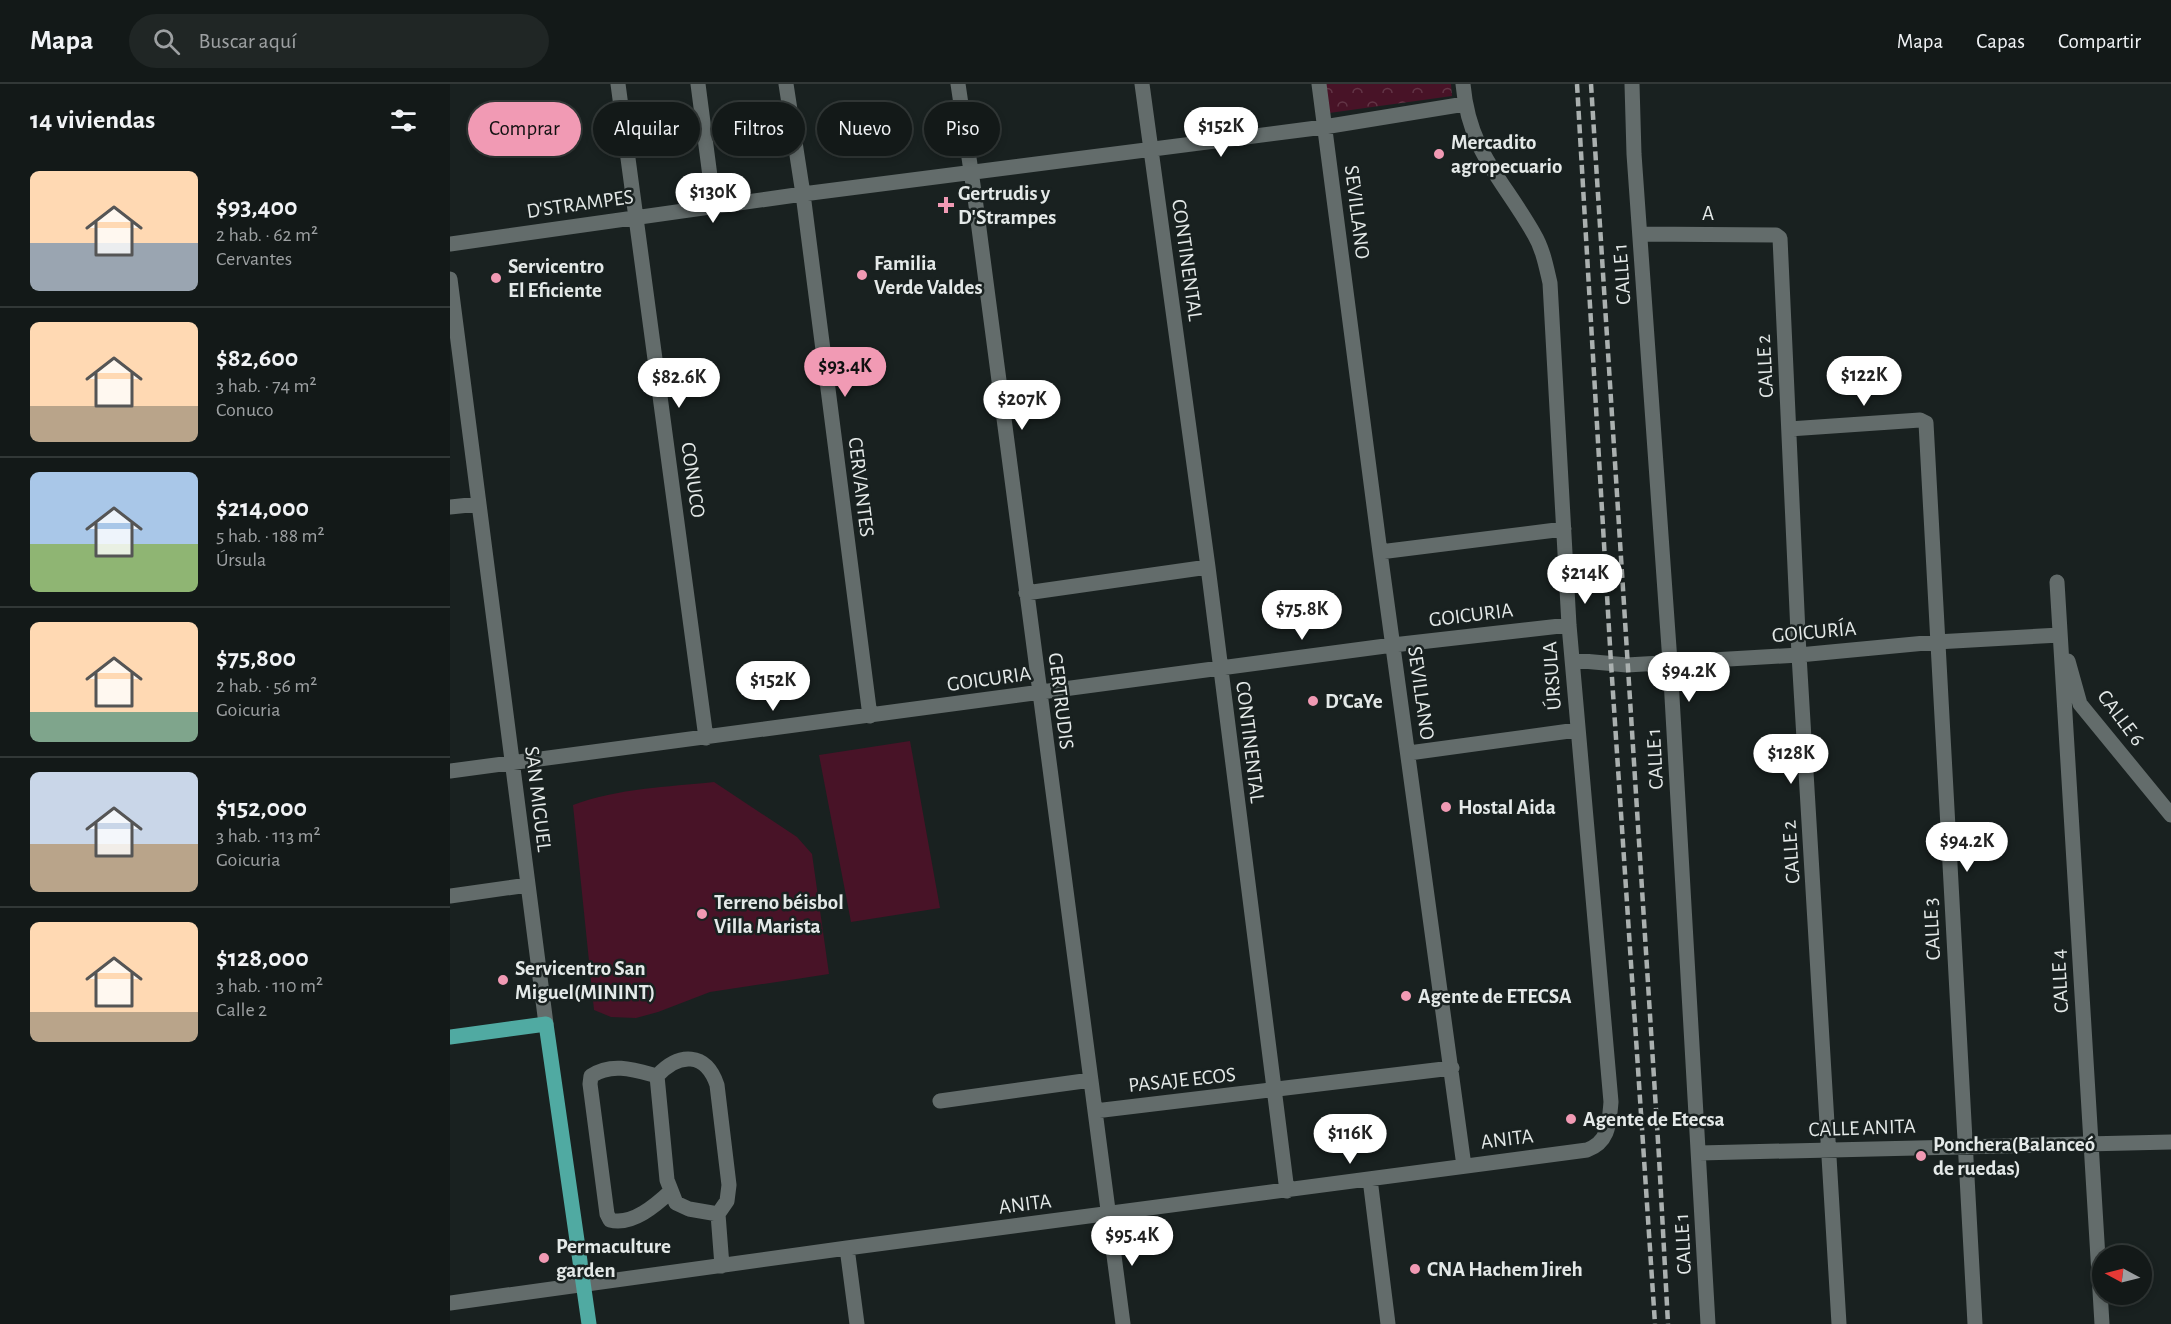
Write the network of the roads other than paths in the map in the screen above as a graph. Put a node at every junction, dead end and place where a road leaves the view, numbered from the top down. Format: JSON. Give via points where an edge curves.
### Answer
{"nodes":[{"id":1,"x":618,"y":84,"type":"edge"},
{"id":2,"x":698,"y":84,"type":"edge"},
{"id":3,"x":786,"y":84,"type":"edge"},
{"id":4,"x":958,"y":84,"type":"edge"},
{"id":5,"x":1142,"y":84,"type":"edge"},
{"id":6,"x":1319,"y":84,"type":"edge"},
{"id":7,"x":1462,"y":84,"type":"edge"},
{"id":8,"x":1632,"y":84,"type":"edge"},
{"id":9,"x":1465,"y":104,"type":"junction"},
{"id":10,"x":1324,"y":127,"type":"junction"},
{"id":11,"x":1151,"y":151,"type":"junction"},
{"id":12,"x":971,"y":173,"type":"junction"},
{"id":13,"x":803,"y":194,"type":"junction"},
{"id":14,"x":714,"y":207,"type":"junction"},
{"id":15,"x":636,"y":218,"type":"junction"},
{"id":16,"x":1640,"y":234,"type":"junction"},
{"id":17,"x":1776,"y":235,"type":"joint"},
{"id":18,"x":450,"y":244,"type":"edge"},
{"id":19,"x":450,"y":279,"type":"edge"},
{"id":20,"x":1789,"y":429,"type":"junction"},
{"id":21,"x":479,"y":504,"type":"junction"},
{"id":22,"x":450,"y":507,"type":"edge"},
{"id":23,"x":1564,"y":529,"type":"junction"},
{"id":24,"x":1380,"y":552,"type":"junction"},
{"id":25,"x":1208,"y":567,"type":"junction"},
{"id":26,"x":2056,"y":582,"type":"dead end"},
{"id":27,"x":1026,"y":593,"type":"junction"},
{"id":28,"x":1569,"y":625,"type":"junction"},
{"id":29,"x":2060,"y":635,"type":"junction"},
{"id":30,"x":1936,"y":642,"type":"junction"},
{"id":31,"x":1393,"y":645,"type":"junction"},
{"id":32,"x":1799,"y":655,"type":"junction"},
{"id":33,"x":1572,"y":660,"type":"junction"},
{"id":34,"x":1670,"y":662,"type":"junction"},
{"id":35,"x":1220,"y":670,"type":"junction"},
{"id":36,"x":1038,"y":694,"type":"junction"},
{"id":37,"x":870,"y":716,"type":"junction"},
{"id":38,"x":1577,"y":730,"type":"junction"},
{"id":39,"x":706,"y":738,"type":"junction"},
{"id":40,"x":1408,"y":753,"type":"junction"},
{"id":41,"x":512,"y":763,"type":"junction"},
{"id":42,"x":450,"y":771,"type":"edge"},
{"id":43,"x":2171,"y":815,"type":"edge"},
{"id":44,"x":528,"y":885,"type":"junction"},
{"id":45,"x":450,"y":896,"type":"edge"},
{"id":46,"x":546,"y":1024,"type":"junction"},
{"id":47,"x":450,"y":1037,"type":"edge"},
{"id":48,"x":1452,"y":1068,"type":"junction"},
{"id":49,"x":657,"y":1076,"type":"junction"},
{"id":50,"x":1091,"y":1080,"type":"junction"},
{"id":51,"x":1273,"y":1090,"type":"junction"},
{"id":52,"x":940,"y":1101,"type":"dead end"},
{"id":53,"x":1095,"y":1110,"type":"junction"},
{"id":54,"x":1603,"y":1140,"type":"joint"},
{"id":55,"x":2091,"y":1142,"type":"junction"},
{"id":56,"x":2171,"y":1142,"type":"edge"},
{"id":57,"x":1966,"y":1146,"type":"junction"},
{"id":58,"x":1830,"y":1149,"type":"junction"},
{"id":59,"x":1699,"y":1153,"type":"junction"},
{"id":60,"x":1464,"y":1166,"type":"junction"},
{"id":61,"x":1370,"y":1179,"type":"junction"},
{"id":62,"x":671,"y":1191,"type":"junction"},
{"id":63,"x":1287,"y":1191,"type":"junction"},
{"id":64,"x":718,"y":1214,"type":"junction"},
{"id":65,"x":1109,"y":1214,"type":"junction"},
{"id":66,"x":847,"y":1248,"type":"junction"},
{"id":67,"x":722,"y":1266,"type":"junction"},
{"id":68,"x":583,"y":1284,"type":"junction"},
{"id":69,"x":450,"y":1303,"type":"edge"},
{"id":70,"x":589,"y":1324,"type":"edge"},
{"id":71,"x":857,"y":1324,"type":"edge"},
{"id":72,"x":1123,"y":1324,"type":"edge"},
{"id":73,"x":1388,"y":1324,"type":"edge"},
{"id":74,"x":1708,"y":1324,"type":"edge"},
{"id":75,"x":1839,"y":1324,"type":"edge"},
{"id":76,"x":1976,"y":1324,"type":"edge"},
{"id":77,"x":2102,"y":1324,"type":"edge"}],
"edges":[{"from":1,"to":15,"type":"street","name":"CONUCO"},
{"from":2,"to":14,"type":"street"},
{"from":3,"to":13,"type":"street","name":"CERVANTES"},
{"from":4,"to":12,"type":"street","name":"GERTRUDIS"},
{"from":5,"to":11,"type":"street","name":"CONTINENTAL"},
{"from":6,"to":10,"type":"street","name":"SEVILLANO"},
{"from":7,"to":9,"type":"street","name":"ÚRSULA"},
{"from":8,"to":16,"type":"street","name":"CALLE 1"},
{"from":9,"to":10,"type":"street","name":"D'STRAMPES"},
{"from":9,"to":23,"type":"street","name":"ÚRSULA","via":[[1484,157],[1535,235],[1544,257],[1550,283]]},
{"from":10,"to":11,"type":"street","name":"D'STRAMPES"},
{"from":10,"to":24,"type":"street","name":"SEVILLANO"},
{"from":11,"to":12,"type":"street","name":"D'STRAMPES"},
{"from":11,"to":25,"type":"street","name":"CONTINENTAL"},
{"from":12,"to":13,"type":"street","name":"D'STRAMPES"},
{"from":12,"to":27,"type":"street","name":"GERTRUDIS"},
{"from":13,"to":14,"type":"street","name":"D'STRAMPES"},
{"from":13,"to":37,"type":"street","name":"CERVANTES"},
{"from":14,"to":15,"type":"street","name":"D'STRAMPES"},
{"from":15,"to":18,"type":"street","name":"D'STRAMPES"},
{"from":15,"to":39,"type":"street","name":"CONUCO"},
{"from":16,"to":17,"type":"street","name":"A"},
{"from":16,"to":34,"type":"street","name":"CALLE 1"},
{"from":17,"to":20,"type":"street","name":"CALLE 2"},
{"from":19,"to":21,"type":"street","name":"SAN MIGUEL"},
{"from":20,"to":30,"type":"street","name":"CALLE 3","via":[[1920,420],[1926,423]]},
{"from":20,"to":32,"type":"street","name":"CALLE 2"},
{"from":21,"to":22,"type":"street"},
{"from":21,"to":41,"type":"street","name":"SAN MIGUEL"},
{"from":23,"to":24,"type":"street"},
{"from":23,"to":28,"type":"street","name":"ÚRSULA"},
{"from":24,"to":31,"type":"street","name":"SEVILLANO"},
{"from":25,"to":27,"type":"street"},
{"from":25,"to":35,"type":"street","name":"CONTINENTAL"},
{"from":26,"to":29,"type":"street"},
{"from":27,"to":36,"type":"street","name":"GERTRUDIS"},
{"from":28,"to":31,"type":"street","name":"GOICURIA"},
{"from":28,"to":33,"type":"street","name":"ÚRSULA"},
{"from":29,"to":30,"type":"street","name":"GOICURÍA"},
{"from":29,"to":43,"type":"street","name":"CALLE 6","via":[[2080,704]]},
{"from":29,"to":55,"type":"street","name":"CALLE 4"},
{"from":30,"to":32,"type":"street","name":"GOICURÍA"},
{"from":30,"to":57,"type":"street","name":"CALLE 3"},
{"from":31,"to":35,"type":"street","name":"GOICURIA"},
{"from":31,"to":40,"type":"street","name":"SEVILLANO"},
{"from":32,"to":34,"type":"street","name":"GOICURÍA"},
{"from":32,"to":58,"type":"street","name":"CALLE 2"},
{"from":33,"to":34,"type":"street","name":"GOICURÍA","via":[[1627,665]]},
{"from":33,"to":38,"type":"street","name":"ÚRSULA"},
{"from":34,"to":59,"type":"street","name":"CALLE 1"},
{"from":35,"to":36,"type":"street","name":"GOICURIA"},
{"from":35,"to":51,"type":"street","name":"CONTINENTAL"},
{"from":36,"to":37,"type":"street","name":"GOICURIA"},
{"from":36,"to":50,"type":"street","name":"GERTRUDIS"},
{"from":37,"to":39,"type":"street","name":"GOICURIA"},
{"from":38,"to":40,"type":"street"},
{"from":38,"to":54,"type":"street","name":"ÚRSULA","via":[[1611,1102],[1609,1127]]},
{"from":39,"to":41,"type":"street","name":"GOICURIA"},
{"from":40,"to":48,"type":"street","name":"SEVILLANO"},
{"from":41,"to":42,"type":"street","name":"GOICURIA"},
{"from":41,"to":44,"type":"street","name":"SAN MIGUEL"},
{"from":44,"to":45,"type":"street"},
{"from":44,"to":46,"type":"street","name":"SAN MIGUEL"},
{"from":46,"to":47,"type":"main road"},
{"from":46,"to":68,"type":"main road","name":"SAN MIGUEL"},
{"from":48,"to":51,"type":"street","name":"PASAJE ECOS"},
{"from":48,"to":60,"type":"street","name":"SEVILLANO"},
{"from":49,"to":62,"type":"street"},
{"from":49,"to":62,"type":"street","via":[[618,1067],[591,1076],[607,1214],[610,1220],[628,1220]]},
{"from":49,"to":64,"type":"street","via":[[678,1060],[691,1059],[702,1062],[713,1072],[729,1185],[728,1201]]},
{"from":50,"to":52,"type":"street"},
{"from":50,"to":53,"type":"street","name":"GERTRUDIS"},
{"from":51,"to":53,"type":"street","name":"PASAJE ECOS"},
{"from":51,"to":63,"type":"street","name":"CONTINENTAL"},
{"from":53,"to":65,"type":"street","name":"GERTRUDIS"},
{"from":54,"to":60,"type":"street","name":"ANITA","via":[[1587,1150]]},
{"from":55,"to":56,"type":"street","name":"CALLE ANITA"},
{"from":55,"to":57,"type":"street","name":"CALLE ANITA"},
{"from":55,"to":77,"type":"street","name":"CALLE 4"},
{"from":57,"to":58,"type":"street","name":"CALLE ANITA"},
{"from":57,"to":76,"type":"street","name":"CALLE 3"},
{"from":58,"to":59,"type":"street","name":"CALLE ANITA"},
{"from":58,"to":75,"type":"street","name":"CALLE 2"},
{"from":59,"to":74,"type":"street","name":"CALLE 1"},
{"from":60,"to":61,"type":"street","name":"ANITA"},
{"from":61,"to":63,"type":"street","name":"ANITA"},
{"from":61,"to":73,"type":"street"},
{"from":62,"to":64,"type":"street","via":[[676,1203]]},
{"from":63,"to":65,"type":"street","name":"ANITA"},
{"from":64,"to":67,"type":"street"},
{"from":65,"to":66,"type":"street","name":"ANITA"},
{"from":65,"to":72,"type":"street","name":"GERTRUDIS"},
{"from":66,"to":67,"type":"street","name":"ANITA"},
{"from":66,"to":71,"type":"street"},
{"from":67,"to":68,"type":"street","name":"ANITA"},
{"from":68,"to":69,"type":"street","name":"ANITA"},
{"from":68,"to":70,"type":"main road","name":"SAN MIGUEL"}]}
